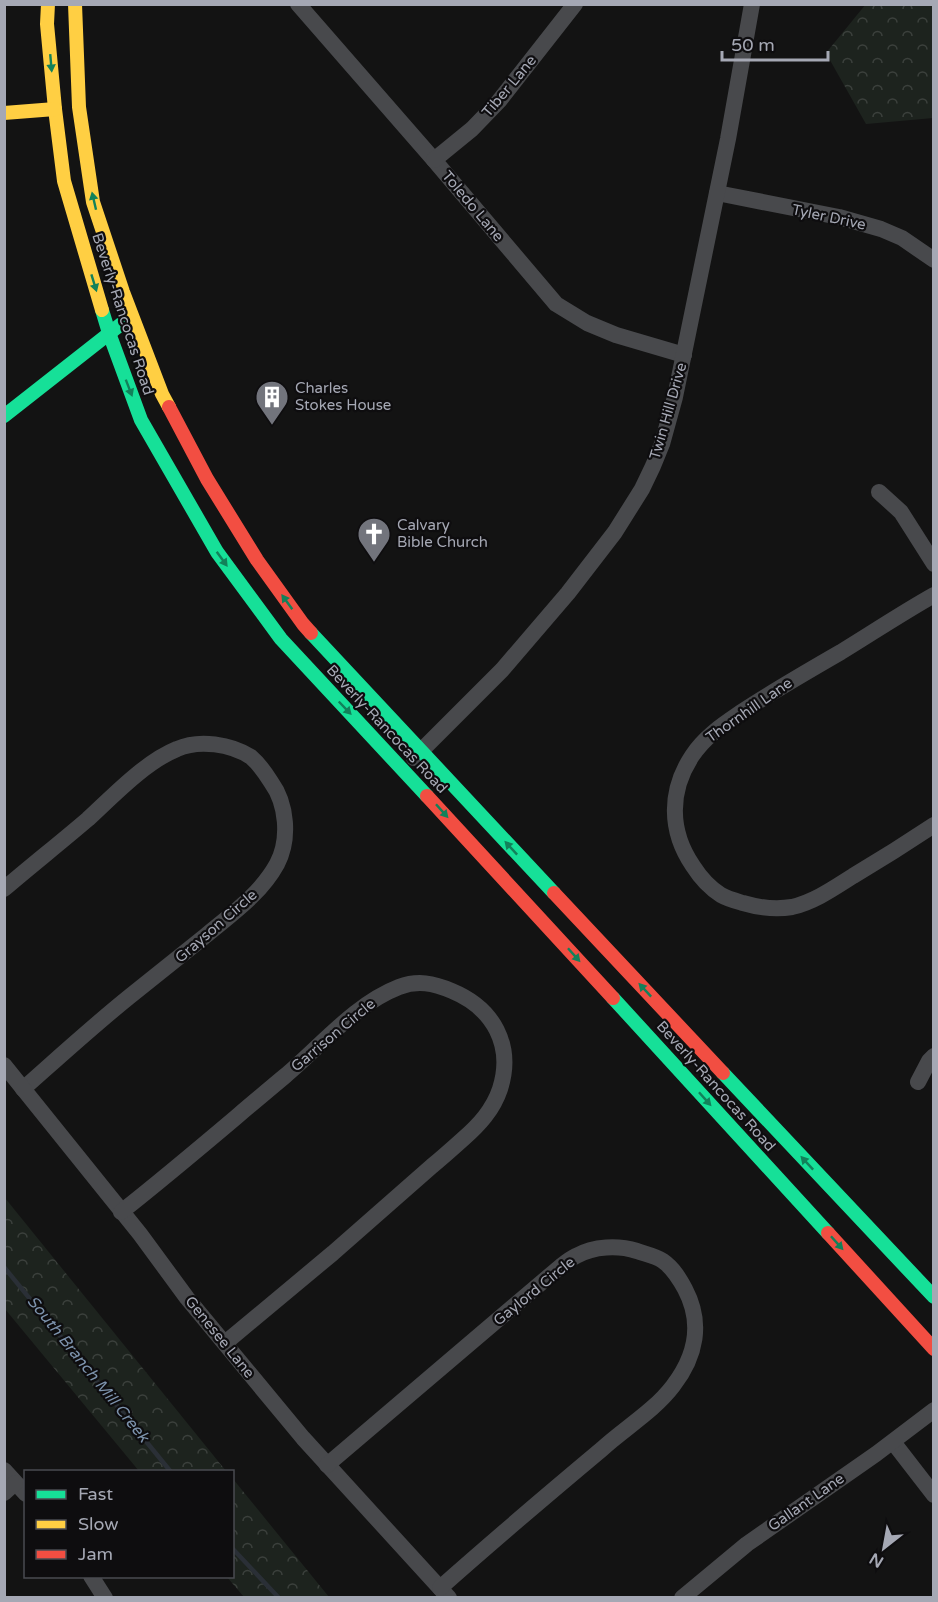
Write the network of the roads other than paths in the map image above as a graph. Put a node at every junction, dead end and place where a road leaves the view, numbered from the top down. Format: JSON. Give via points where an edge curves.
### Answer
{"nodes":[{"id":1,"x":48,"y":4,"type":"edge"},
{"id":2,"x":75,"y":4,"type":"edge"},
{"id":3,"x":298,"y":4,"type":"edge"},
{"id":4,"x":575,"y":4,"type":"edge"},
{"id":5,"x":752,"y":4,"type":"edge"},
{"id":6,"x":55,"y":109,"type":"junction"},
{"id":7,"x":4,"y":113,"type":"edge"},
{"id":8,"x":434,"y":160,"type":"junction"},
{"id":9,"x":717,"y":193,"type":"junction"},
{"id":10,"x":933,"y":260,"type":"edge"},
{"id":11,"x":132,"y":316,"type":"junction"},
{"id":12,"x":109,"y":333,"type":"junction"},
{"id":13,"x":684,"y":355,"type":"junction"},
{"id":14,"x":4,"y":416,"type":"edge"},
{"id":15,"x":879,"y":492,"type":"dead end"},
{"id":16,"x":933,"y":564,"type":"edge"},
{"id":17,"x":933,"y":595,"type":"edge"},
{"id":18,"x":421,"y":752,"type":"junction"},
{"id":19,"x":402,"y":768,"type":"junction"},
{"id":20,"x":933,"y":825,"type":"edge"},
{"id":21,"x":4,"y":889,"type":"edge"},
{"id":22,"x":933,"y":1056,"type":"edge"},
{"id":23,"x":4,"y":1065,"type":"edge"},
{"id":24,"x":918,"y":1082,"type":"dead end"},
{"id":25,"x":23,"y":1089,"type":"junction"},
{"id":26,"x":121,"y":1212,"type":"junction"},
{"id":27,"x":933,"y":1297,"type":"edge"},
{"id":28,"x":225,"y":1343,"type":"junction"},
{"id":29,"x":933,"y":1349,"type":"edge"},
{"id":30,"x":933,"y":1410,"type":"edge"},
{"id":31,"x":893,"y":1442,"type":"junction"},
{"id":32,"x":327,"y":1465,"type":"junction"},
{"id":33,"x":933,"y":1495,"type":"edge"},
{"id":34,"x":92,"y":1578,"type":"edge"},
{"id":35,"x":445,"y":1593,"type":"edge"},
{"id":36,"x":105,"y":1598,"type":"edge"},
{"id":37,"x":682,"y":1598,"type":"edge"}],
"edges":[{"from":1,"to":6,"type":"main road","name":"Beverly-Rancocas Road","one_way":true},
{"from":11,"to":2,"type":"main road","name":"Beverly-Rancocas Road","one_way":true,"via":[[93,202],[80,106]]},
{"from":3,"to":8,"type":"street","name":"Toledo Lane"},
{"from":4,"to":8,"type":"street","name":"Tiber Lane","via":[[499,101]]},
{"from":5,"to":9,"type":"street","name":"Twin Hill Drive"},
{"from":6,"to":7,"type":"main road"},
{"from":6,"to":12,"type":"main road","name":"Beverly-Rancocas Road","one_way":true,"via":[[64,181]]},
{"from":8,"to":13,"type":"street","name":"Toledo Lane","via":[[556,304],[616,335]]},
{"from":9,"to":10,"type":"street","name":"Tyler Drive","via":[[881,229],[902,238]]},
{"from":9,"to":13,"type":"street","name":"Twin Hill Drive"},
{"from":11,"to":12,"type":"main road"},
{"from":18,"to":11,"type":"main road","name":"Beverly-Rancocas Road","one_way":true,"via":[[303,624],[257,560],[207,479],[162,394]]},
{"from":12,"to":14,"type":"main road"},
{"from":12,"to":19,"type":"main road","name":"Beverly-Rancocas Road","one_way":true,"via":[[141,420],[217,552],[280,639]]},
{"from":13,"to":18,"type":"street","name":"Twin Hill Drive","via":[[662,444],[620,525],[502,670]]},
{"from":15,"to":16,"type":"street","via":[[901,512]]},
{"from":17,"to":20,"type":"street","name":"Thornhill Lane","via":[[785,684],[703,741],[677,789],[675,824],[687,857],[708,885],[723,896],[758,908],[777,909],[821,895]]},
{"from":18,"to":19,"type":"street","name":"Twin Hill Drive"},
{"from":27,"to":18,"type":"main road","name":"Beverly-Rancocas Road","one_way":true},
{"from":19,"to":29,"type":"main road","name":"Beverly-Rancocas Road","one_way":true},
{"from":21,"to":25,"type":"street","name":"Grayson Circle","via":[[149,765],[177,748],[223,746],[252,758],[272,783],[284,812],[283,845],[260,889]]},
{"from":22,"to":24,"type":"street"},
{"from":23,"to":25,"type":"street","name":"Genesee Lane"},
{"from":25,"to":26,"type":"street","name":"Genesee Lane"},
{"from":26,"to":28,"type":"street","name":"Genesee Lane"},
{"from":26,"to":28,"type":"street","name":"Garrison Circle","via":[[380,996],[415,983],[428,983],[466,997],[488,1015],[505,1058],[500,1089],[485,1118],[448,1154]]},
{"from":28,"to":32,"type":"street","name":"Genesee Lane"},
{"from":30,"to":31,"type":"street","name":"Gallant Lane"},
{"from":31,"to":33,"type":"street"},
{"from":31,"to":37,"type":"street","name":"Gallant Lane","via":[[747,1544]]},
{"from":32,"to":35,"type":"street","name":"Genesee Lane"},
{"from":32,"to":35,"type":"street","name":"Gaylord Circle","via":[[576,1256],[609,1247],[627,1248],[661,1260],[675,1272],[692,1303],[696,1320],[691,1356],[674,1386]]},
{"from":34,"to":36,"type":"street"}]}
